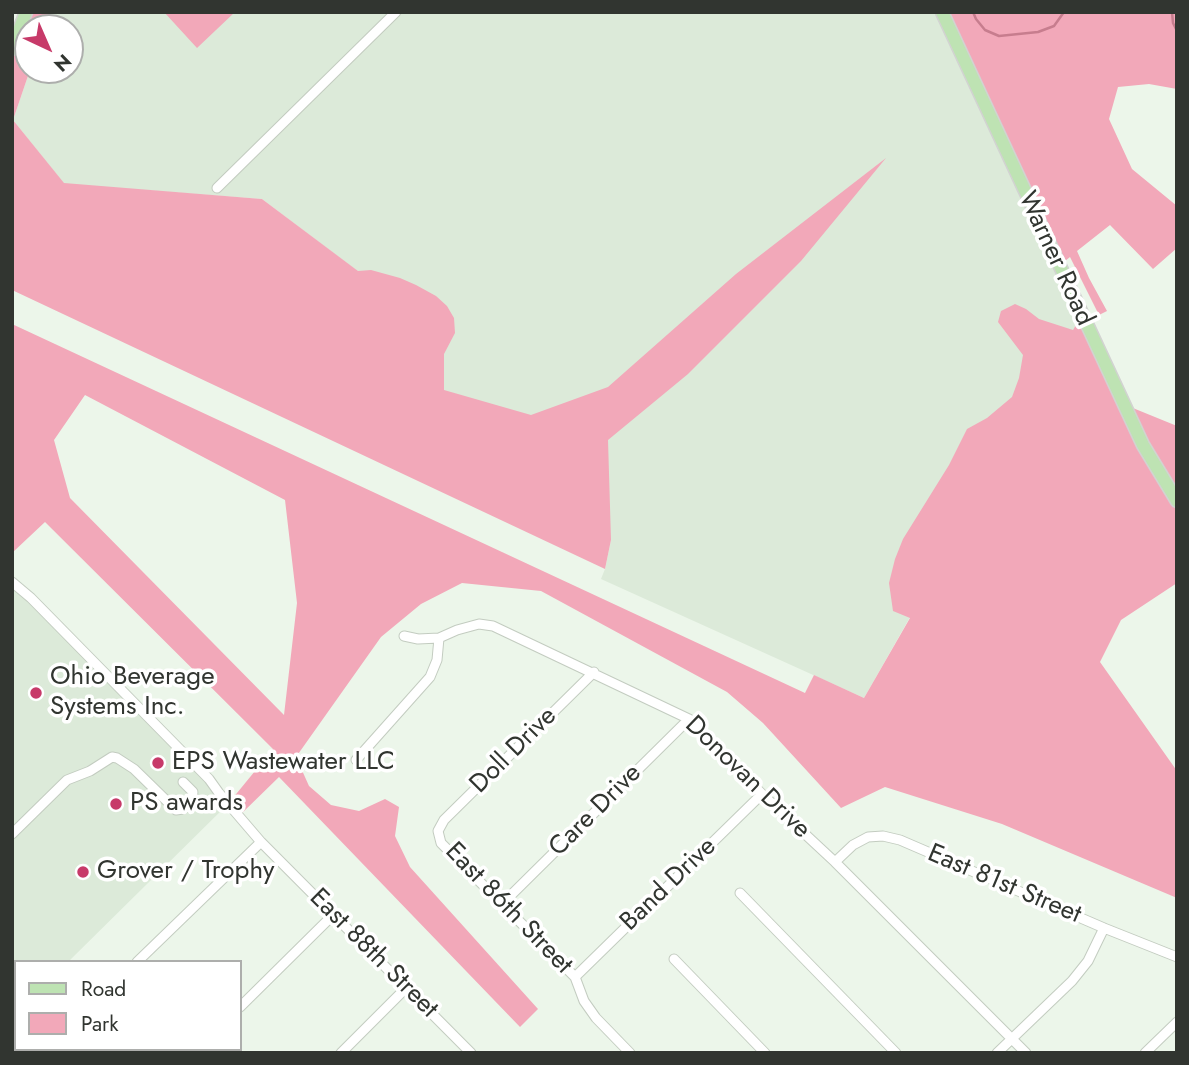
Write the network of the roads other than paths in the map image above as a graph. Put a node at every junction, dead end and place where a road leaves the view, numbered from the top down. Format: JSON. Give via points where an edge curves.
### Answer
{"nodes":[{"id":1,"x":26,"y":12,"type":"edge"},
{"id":2,"x":396,"y":12,"type":"edge"},
{"id":3,"x":942,"y":12,"type":"edge"},
{"id":4,"x":12,"y":49,"type":"edge"},
{"id":5,"x":217,"y":188,"type":"dead end"},
{"id":6,"x":1177,"y":501,"type":"edge"},
{"id":7,"x":12,"y":582,"type":"edge"},
{"id":8,"x":404,"y":636,"type":"dead end"},
{"id":9,"x":439,"y":638,"type":"junction"},
{"id":10,"x":594,"y":672,"type":"junction"},
{"id":11,"x":690,"y":719,"type":"junction"},
{"id":12,"x":356,"y":760,"type":"dead end"},
{"id":13,"x":183,"y":782,"type":"dead end"},
{"id":14,"x":762,"y":794,"type":"junction"},
{"id":15,"x":438,"y":831,"type":"joint"},
{"id":16,"x":12,"y":834,"type":"edge"},
{"id":17,"x":261,"y":842,"type":"junction"},
{"id":18,"x":835,"y":862,"type":"junction"},
{"id":19,"x":740,"y":893,"type":"dead end"},
{"id":20,"x":503,"y":903,"type":"junction"},
{"id":21,"x":334,"y":915,"type":"junction"},
{"id":22,"x":1104,"y":928,"type":"junction"},
{"id":23,"x":1177,"y":957,"type":"edge"},
{"id":24,"x":674,"y":959,"type":"dead end"},
{"id":25,"x":139,"y":960,"type":"edge"},
{"id":26,"x":575,"y":977,"type":"junction"},
{"id":27,"x":408,"y":988,"type":"junction"},
{"id":28,"x":242,"y":1005,"type":"edge"},
{"id":29,"x":1177,"y":1022,"type":"edge"},
{"id":30,"x":1012,"y":1039,"type":"junction"},
{"id":31,"x":341,"y":1053,"type":"edge"},
{"id":32,"x":471,"y":1053,"type":"edge"},
{"id":33,"x":630,"y":1053,"type":"edge"},
{"id":34,"x":765,"y":1053,"type":"edge"},
{"id":35,"x":896,"y":1053,"type":"edge"},
{"id":36,"x":998,"y":1053,"type":"edge"},
{"id":37,"x":1026,"y":1053,"type":"edge"},
{"id":38,"x":1145,"y":1053,"type":"edge"}],
"edges":[{"from":1,"to":4,"type":"main road"},
{"from":2,"to":5,"type":"street"},
{"from":3,"to":6,"type":"main road","name":"Warner Road","via":[[1138,435]]},
{"from":7,"to":17,"type":"street","name":"East 88th Street","via":[[209,779]]},
{"from":8,"to":9,"type":"street","name":"Donovan Drive"},
{"from":9,"to":10,"type":"street","name":"Donovan Drive","via":[[479,624],[493,626]]},
{"from":9,"to":12,"type":"street","via":[[430,677]]},
{"from":10,"to":11,"type":"street","name":"Donovan Drive"},
{"from":10,"to":15,"type":"street","name":"Doll Drive"},
{"from":11,"to":14,"type":"street","name":"Donovan Drive"},
{"from":11,"to":20,"type":"street","name":"Care Drive"},
{"from":13,"to":16,"type":"street","via":[[193,792],[192,800],[176,810],[134,769],[112,757],[67,780]]},
{"from":14,"to":18,"type":"street","name":"Donovan Drive"},
{"from":14,"to":26,"type":"street","name":"Band Drive"},
{"from":15,"to":20,"type":"street","name":"East 86th Street","via":[[441,842]]},
{"from":17,"to":21,"type":"street","name":"East 88th Street"},
{"from":17,"to":25,"type":"street"},
{"from":18,"to":22,"type":"street","name":"East 81st Street","via":[[868,837],[900,840]]},
{"from":18,"to":30,"type":"street","name":"Donovan Drive"},
{"from":19,"to":35,"type":"street"},
{"from":20,"to":26,"type":"street","name":"East 86th Street"},
{"from":21,"to":27,"type":"street","name":"East 88th Street"},
{"from":21,"to":28,"type":"street"},
{"from":22,"to":23,"type":"street","name":"East 81st Street"},
{"from":22,"to":30,"type":"street","via":[[1072,981]]},
{"from":24,"to":34,"type":"street"},
{"from":26,"to":33,"type":"street","name":"East 86th Street","via":[[596,1018]]},
{"from":27,"to":31,"type":"street"},
{"from":27,"to":32,"type":"street","name":"East 88th Street"},
{"from":29,"to":38,"type":"street"},
{"from":30,"to":36,"type":"street"},
{"from":30,"to":37,"type":"street","name":"Donovan Drive"}]}
